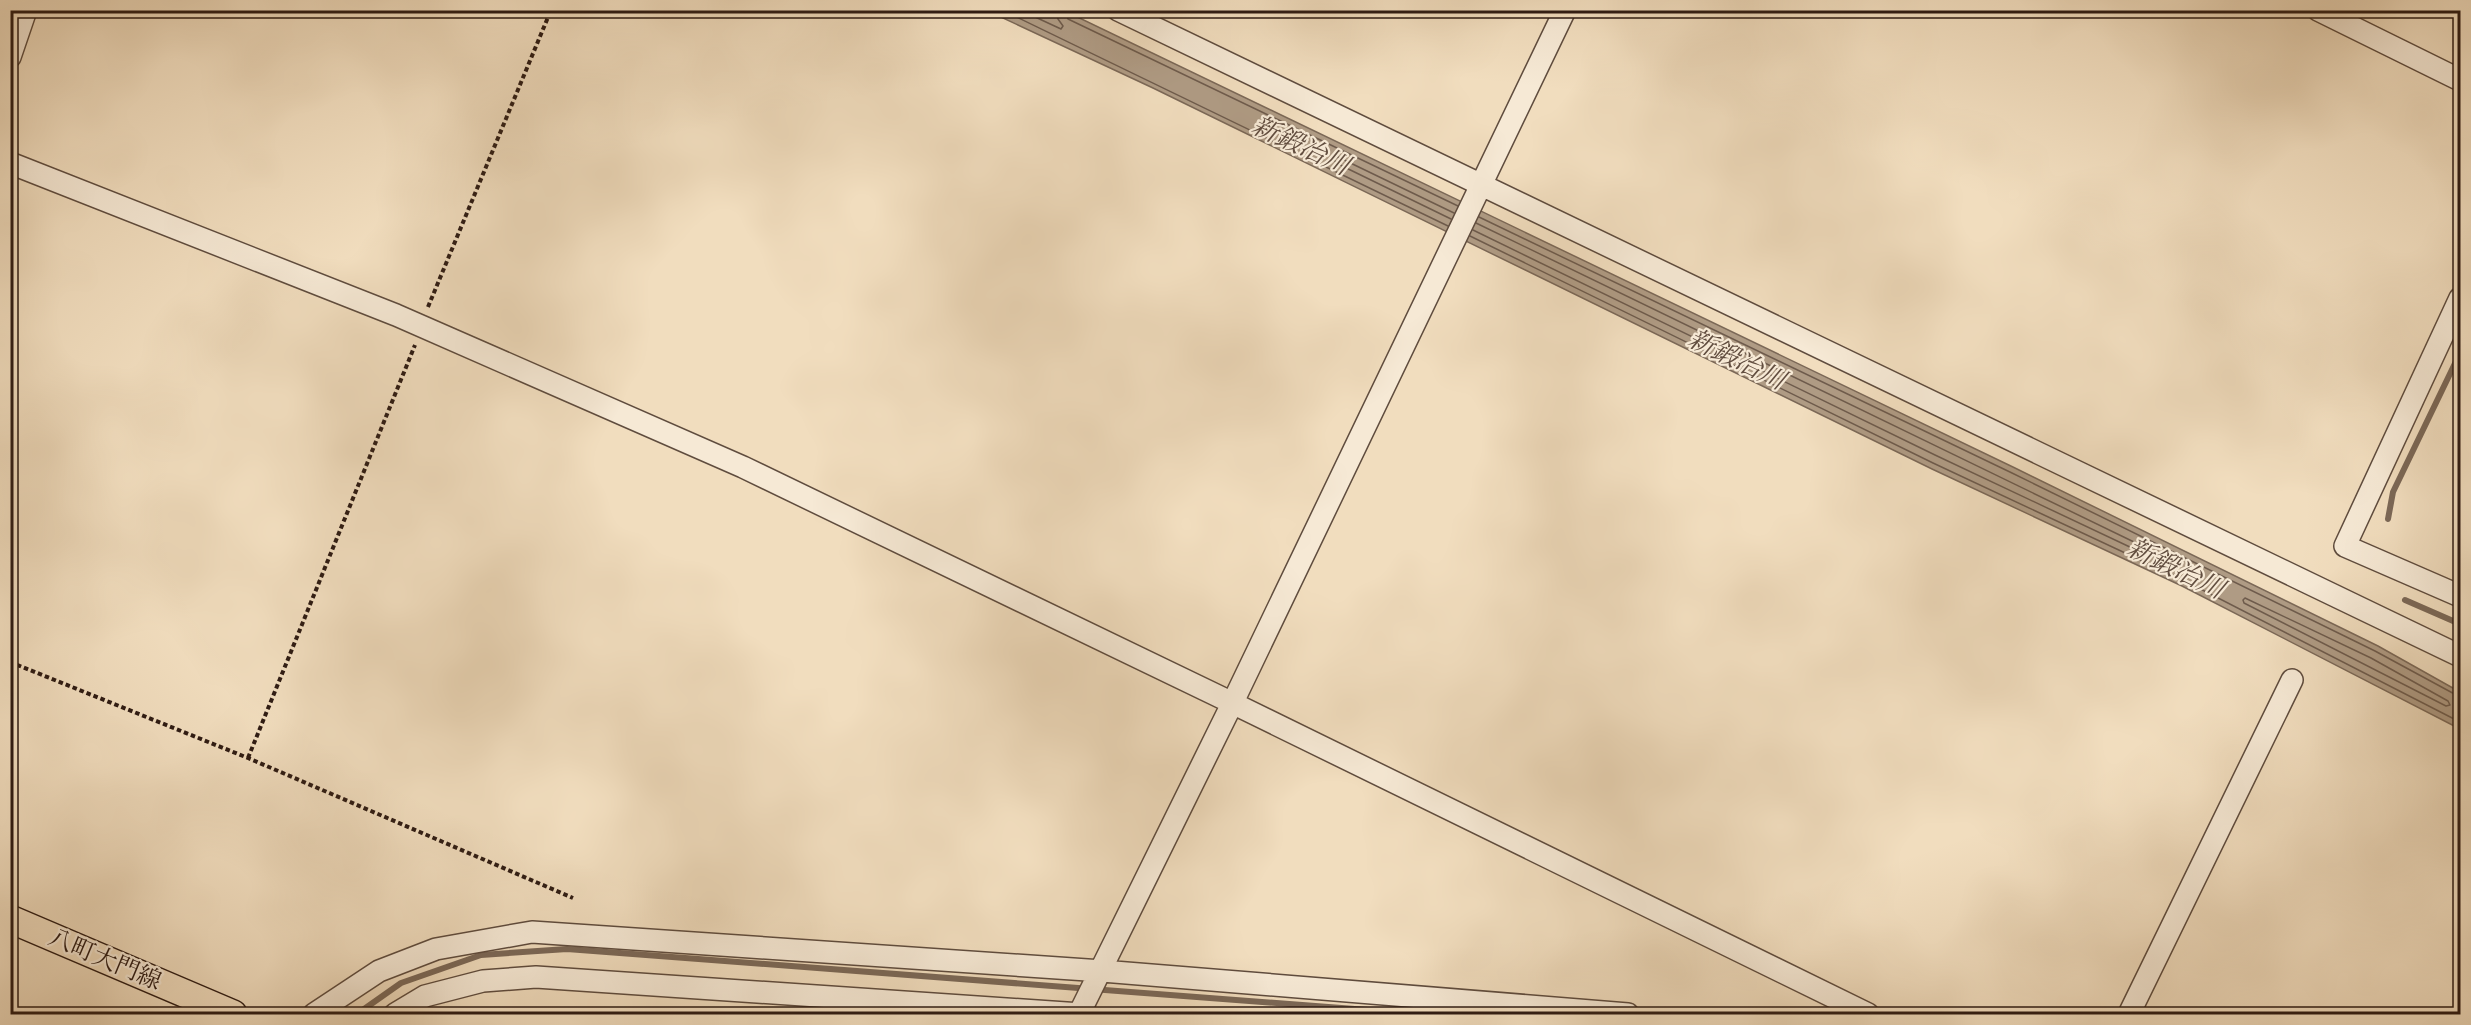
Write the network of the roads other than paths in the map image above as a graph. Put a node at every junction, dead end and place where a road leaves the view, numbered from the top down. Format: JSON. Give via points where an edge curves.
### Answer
{"nodes":[{"id":1,"x":26,"y":10,"type":"edge"},
{"id":2,"x":1118,"y":10,"type":"edge"},
{"id":3,"x":1565,"y":10,"type":"edge"},
{"id":4,"x":2318,"y":10,"type":"edge"},
{"id":5,"x":2341,"y":16,"type":"edge"},
{"id":6,"x":10,"y":57,"type":"edge"},
{"id":7,"x":2460,"y":80,"type":"edge"},
{"id":8,"x":10,"y":163,"type":"edge"},
{"id":9,"x":1478,"y":191,"type":"junction"},
{"id":10,"x":2460,"y":298,"type":"edge"},
{"id":11,"x":2460,"y":596,"type":"edge"},
{"id":12,"x":2460,"y":656,"type":"edge"},
{"id":13,"x":2292,"y":680,"type":"dead end"},
{"id":14,"x":1232,"y":704,"type":"junction"},
{"id":15,"x":10,"y":919,"type":"edge"},
{"id":16,"x":1101,"y":971,"type":"junction"},
{"id":17,"x":233,"y":1014,"type":"edge"},
{"id":18,"x":314,"y":1014,"type":"edge"},
{"id":19,"x":395,"y":1014,"type":"edge"},
{"id":20,"x":1080,"y":1014,"type":"edge"},
{"id":21,"x":1628,"y":1014,"type":"edge"},
{"id":22,"x":1868,"y":1014,"type":"edge"},
{"id":23,"x":2129,"y":1014,"type":"edge"}],
"edges":[{"from":1,"to":6,"type":"street"},
{"from":2,"to":9,"type":"street"},
{"from":3,"to":9,"type":"street"},
{"from":4,"to":5,"type":"street"},
{"from":5,"to":7,"type":"street"},
{"from":8,"to":14,"type":"street","via":[[420,326],[743,467]]},
{"from":9,"to":12,"type":"street"},
{"from":9,"to":14,"type":"street"},
{"from":10,"to":11,"type":"street","via":[[2346,546]]},
{"from":13,"to":23,"type":"street"},
{"from":14,"to":16,"type":"street"},
{"from":14,"to":22,"type":"street"},
{"from":15,"to":17,"type":"main road","name":"八町大門線"},
{"from":16,"to":18,"type":"street","via":[[532,932],[427,952],[379,971]]},
{"from":16,"to":20,"type":"street"},
{"from":16,"to":21,"type":"street"},
{"from":19,"to":20,"type":"street","via":[[425,996],[483,981],[536,977]]}]}
